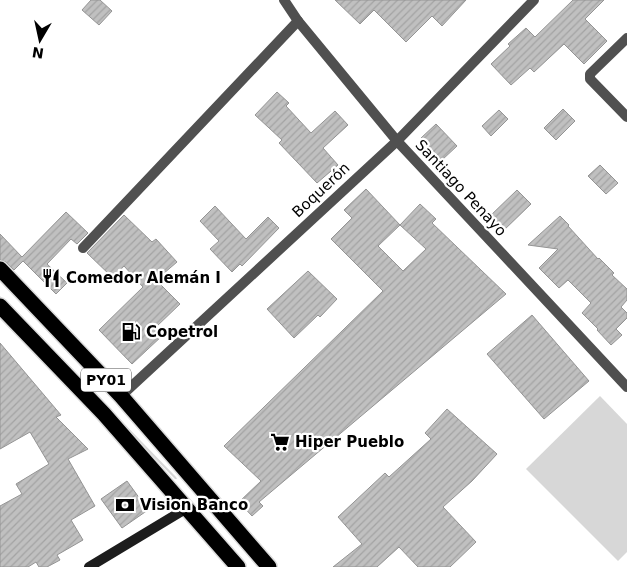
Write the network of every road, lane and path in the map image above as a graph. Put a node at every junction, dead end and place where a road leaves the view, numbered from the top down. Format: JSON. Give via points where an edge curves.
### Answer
{"nodes":[{"id":1,"x":284,"y":0,"type":"edge"},
{"id":2,"x":534,"y":0,"type":"edge"},
{"id":3,"x":298,"y":21,"type":"junction"},
{"id":4,"x":627,"y":38,"type":"edge"},
{"id":5,"x":627,"y":117,"type":"edge"},
{"id":6,"x":397,"y":141,"type":"junction"},
{"id":7,"x":83,"y":248,"type":"dead end"},
{"id":8,"x":0,"y":269,"type":"edge"},
{"id":9,"x":1,"y":309,"type":"edge"},
{"id":10,"x":627,"y":387,"type":"edge"},
{"id":11,"x":121,"y":396,"type":"junction"},
{"id":12,"x":207,"y":495,"type":"junction"},
{"id":13,"x":187,"y":508,"type":"junction"},
{"id":14,"x":89,"y":567,"type":"edge"},
{"id":15,"x":238,"y":567,"type":"edge"},
{"id":16,"x":269,"y":567,"type":"edge"}],
"edges":[{"from":1,"to":3,"type":"street","name":"Santiago Penayo"},
{"from":2,"to":6,"type":"street","name":"Boquerón"},
{"from":3,"to":6,"type":"street","name":"Santiago Penayo"},
{"from":3,"to":7,"type":"street"},
{"from":4,"to":5,"type":"street","via":[[590,74],[590,80]]},
{"from":6,"to":10,"type":"street","name":"Santiago Penayo"},
{"from":6,"to":11,"type":"street","name":"Boquerón"},
{"from":8,"to":11,"type":"highway","number":"PY01"},
{"from":9,"to":13,"type":"highway","number":"PY01","via":[[104,414]]},
{"from":11,"to":12,"type":"highway","number":"PY01"},
{"from":12,"to":13,"type":"highway"},
{"from":12,"to":16,"type":"highway","number":"PY01"},
{"from":13,"to":14,"type":"main road"},
{"from":13,"to":15,"type":"highway","number":"PY01"}]}
